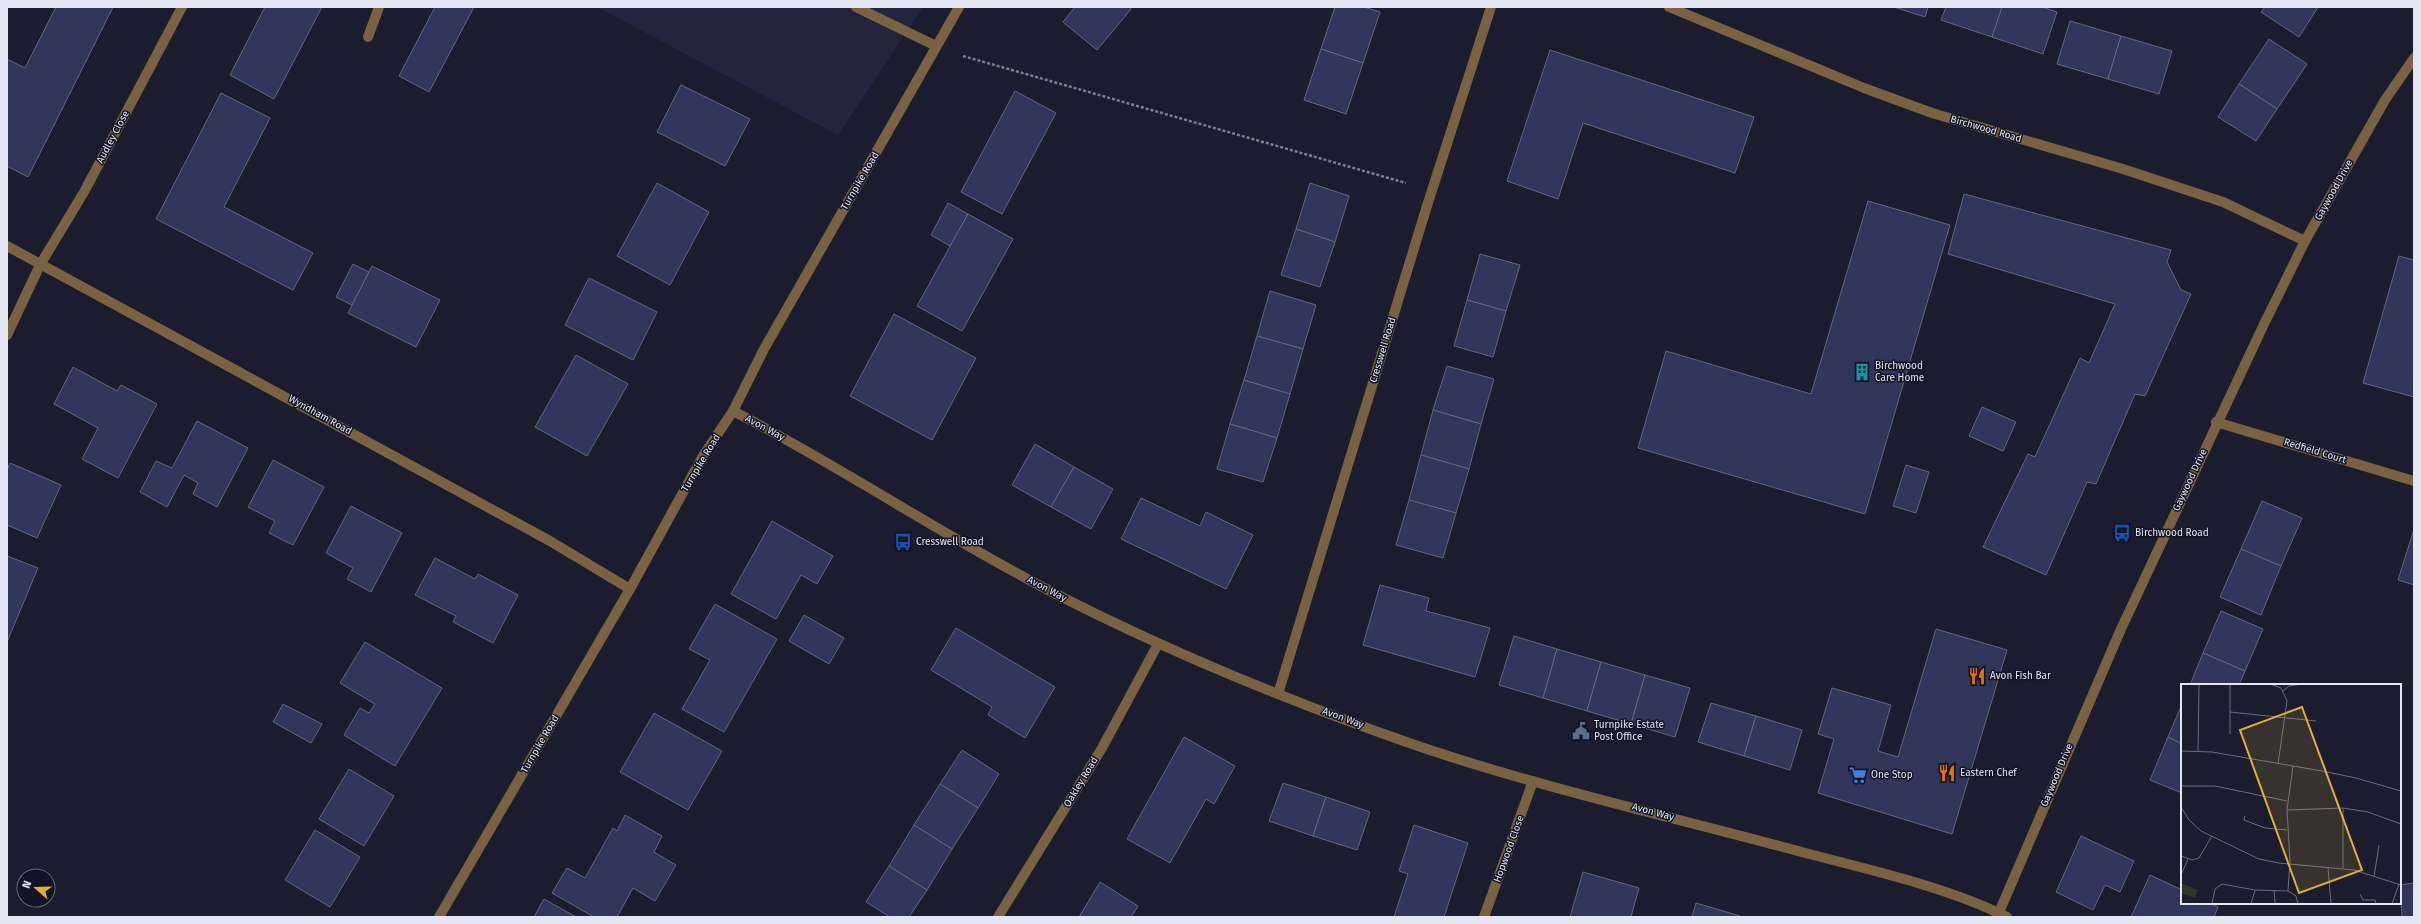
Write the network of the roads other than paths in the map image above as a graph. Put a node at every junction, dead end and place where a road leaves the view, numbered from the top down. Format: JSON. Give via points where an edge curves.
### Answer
{"nodes":[{"id":1,"x":182,"y":7,"type":"edge"},
{"id":2,"x":379,"y":7,"type":"edge"},
{"id":3,"x":856,"y":7,"type":"edge"},
{"id":4,"x":959,"y":7,"type":"edge"},
{"id":5,"x":1491,"y":7,"type":"edge"},
{"id":6,"x":1669,"y":7,"type":"edge"},
{"id":7,"x":368,"y":37,"type":"dead end"},
{"id":8,"x":936,"y":46,"type":"junction"},
{"id":9,"x":2414,"y":58,"type":"edge"},
{"id":10,"x":2306,"y":241,"type":"junction"},
{"id":11,"x":7,"y":246,"type":"edge"},
{"id":12,"x":40,"y":265,"type":"junction"},
{"id":13,"x":7,"y":335,"type":"edge"},
{"id":14,"x":733,"y":411,"type":"junction"},
{"id":15,"x":2216,"y":422,"type":"junction"},
{"id":16,"x":2414,"y":481,"type":"edge"},
{"id":17,"x":630,"y":589,"type":"junction"},
{"id":18,"x":1158,"y":644,"type":"junction"},
{"id":19,"x":1278,"y":694,"type":"junction"},
{"id":20,"x":1533,"y":781,"type":"junction"},
{"id":21,"x":2001,"y":916,"type":"edge"},
{"id":22,"x":439,"y":917,"type":"edge"},
{"id":23,"x":998,"y":917,"type":"edge"},
{"id":24,"x":1484,"y":917,"type":"edge"}],
"edges":[{"from":1,"to":12,"type":"street","name":"Audley Close","via":[[84,192]]},
{"from":2,"to":7,"type":"street"},
{"from":3,"to":8,"type":"street"},
{"from":4,"to":8,"type":"street","name":"Turnpike Road"},
{"from":5,"to":19,"type":"street","name":"Cresswell Road","via":[[1431,191]]},
{"from":6,"to":10,"type":"street","name":"Birchwood Road","via":[[1864,88],[1932,113],[2123,169],[2223,202]]},
{"from":8,"to":14,"type":"street","name":"Turnpike Road","via":[[764,349]]},
{"from":9,"to":10,"type":"street","name":"Gaywood Drive","via":[[2385,100]]},
{"from":10,"to":15,"type":"street","name":"Gaywood Drive"},
{"from":11,"to":12,"type":"street","name":"Wyndham Road"},
{"from":12,"to":13,"type":"street","name":"Audley Close"},
{"from":12,"to":17,"type":"street","name":"Wyndham Road","via":[[522,526]]},
{"from":14,"to":17,"type":"street","name":"Turnpike Road","via":[[703,456]]},
{"from":14,"to":18,"type":"street","name":"Avon Way","via":[[780,435],[867,488],[1049,590]]},
{"from":15,"to":16,"type":"street","name":"Redfield Court"},
{"from":15,"to":21,"type":"street","name":"Gaywood Drive","via":[[2068,748]]},
{"from":17,"to":22,"type":"street","name":"Turnpike Road"},
{"from":18,"to":19,"type":"street","name":"Avon Way"},
{"from":18,"to":23,"type":"street","name":"Oakley Road","via":[[1102,748]]},
{"from":19,"to":20,"type":"street","name":"Avon Way","via":[[1426,748]]},
{"from":20,"to":21,"type":"street","name":"Avon Way","via":[[1871,870],[1950,895]]},
{"from":20,"to":24,"type":"street","name":"Hopwood Close"}]}
